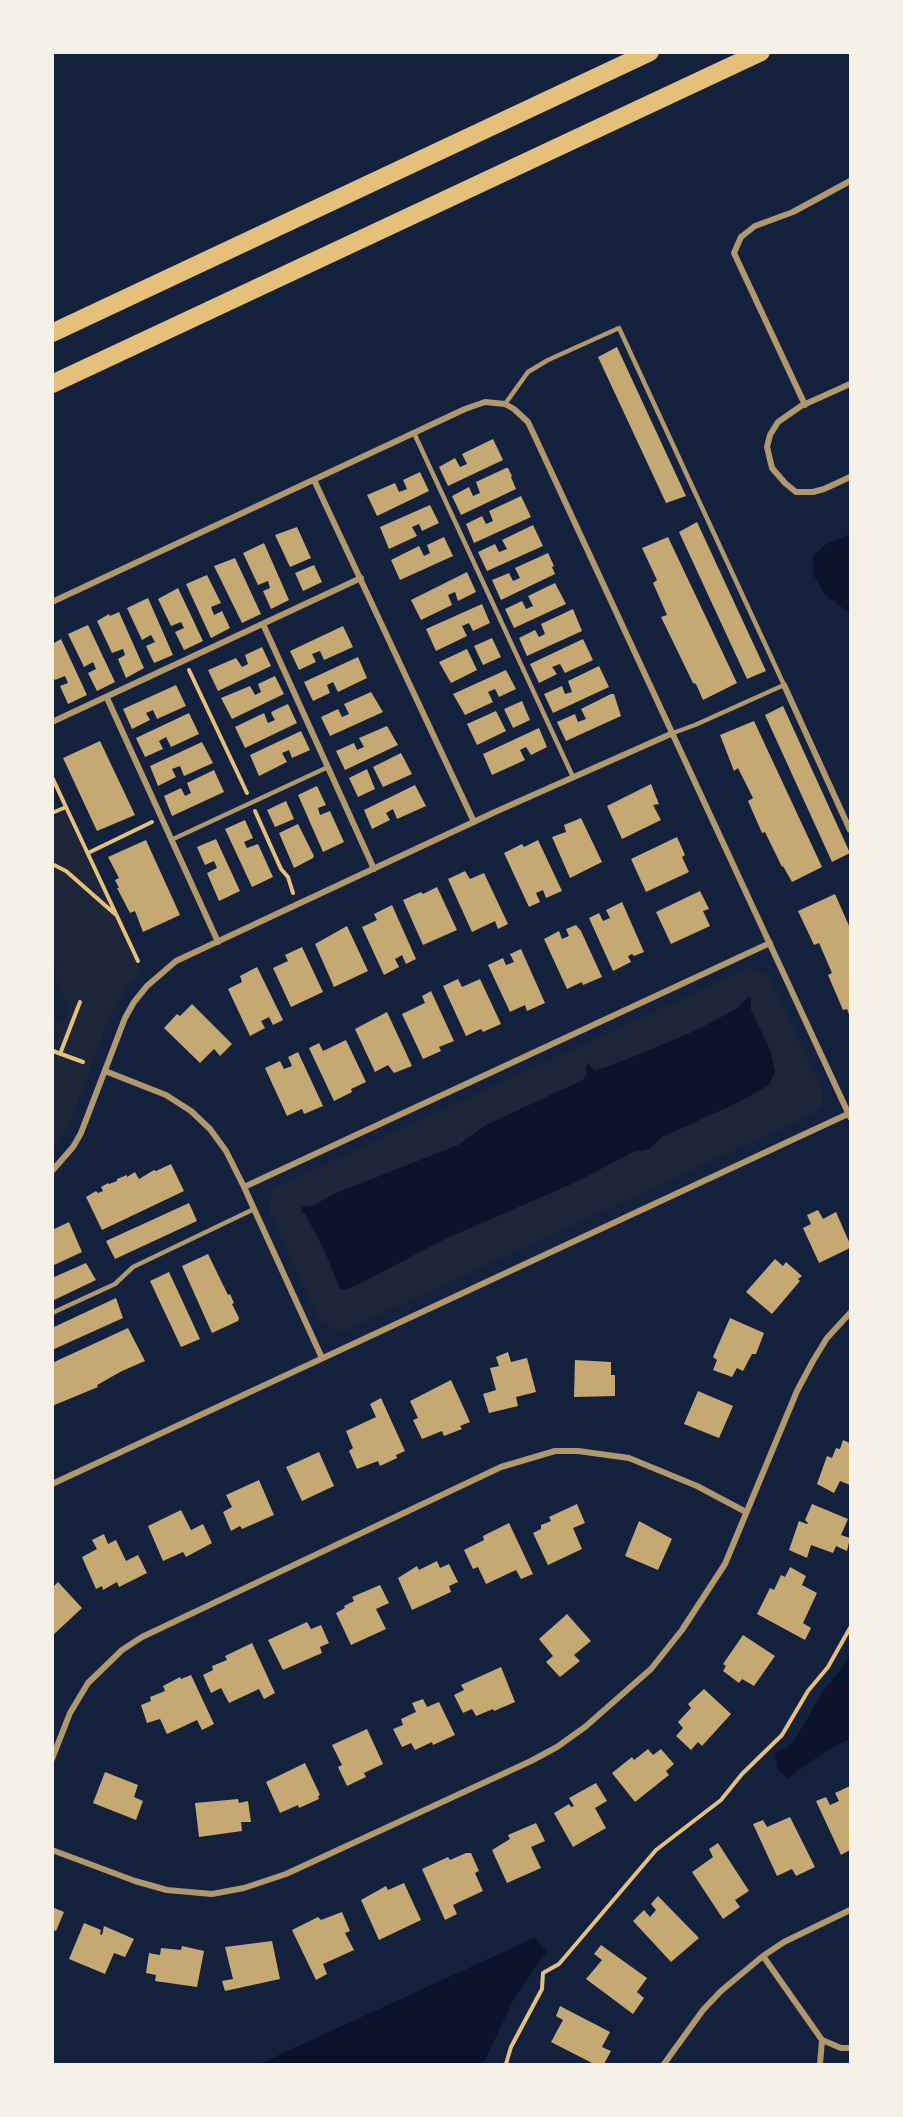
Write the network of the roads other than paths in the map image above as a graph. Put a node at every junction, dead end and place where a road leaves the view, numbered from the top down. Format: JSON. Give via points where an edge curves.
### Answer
{"nodes":[{"id":1,"x":650,"y":52,"type":"edge"},
{"id":2,"x":761,"y":52,"type":"edge"},
{"id":3,"x":850,"y":182,"type":"edge"},
{"id":4,"x":52,"y":333,"type":"edge"},
{"id":5,"x":52,"y":384,"type":"edge"},
{"id":6,"x":850,"y":384,"type":"edge"},
{"id":7,"x":505,"y":404,"type":"junction"},
{"id":8,"x":805,"y":405,"type":"junction"},
{"id":9,"x":414,"y":433,"type":"junction"},
{"id":10,"x":850,"y":477,"type":"edge"},
{"id":11,"x":314,"y":480,"type":"junction"},
{"id":12,"x":361,"y":578,"type":"junction"},
{"id":13,"x":52,"y":602,"type":"edge"},
{"id":14,"x":263,"y":624,"type":"junction"},
{"id":15,"x":784,"y":685,"type":"junction"},
{"id":16,"x":107,"y":698,"type":"junction"},
{"id":17,"x":52,"y":722,"type":"edge"},
{"id":18,"x":673,"y":733,"type":"junction"},
{"id":19,"x":328,"y":767,"type":"junction"},
{"id":20,"x":573,"y":777,"type":"junction"},
{"id":21,"x":474,"y":822,"type":"junction"},
{"id":22,"x":850,"y":830,"type":"edge"},
{"id":23,"x":171,"y":840,"type":"junction"},
{"id":24,"x":375,"y":869,"type":"junction"},
{"id":25,"x":218,"y":942,"type":"junction"},
{"id":26,"x":770,"y":943,"type":"junction"},
{"id":27,"x":105,"y":1071,"type":"junction"},
{"id":28,"x":850,"y":1114,"type":"edge"},
{"id":29,"x":52,"y":1171,"type":"edge"},
{"id":30,"x":244,"y":1187,"type":"junction"},
{"id":31,"x":254,"y":1209,"type":"junction"},
{"id":32,"x":52,"y":1313,"type":"edge"},
{"id":33,"x":850,"y":1313,"type":"edge"},
{"id":34,"x":322,"y":1358,"type":"junction"},
{"id":35,"x":52,"y":1484,"type":"edge"},
{"id":36,"x":746,"y":1512,"type":"junction"},
{"id":37,"x":52,"y":1760,"type":"edge"},
{"id":38,"x":52,"y":1850,"type":"edge"},
{"id":39,"x":850,"y":1910,"type":"edge"},
{"id":40,"x":763,"y":1956,"type":"junction"},
{"id":41,"x":822,"y":2040,"type":"junction"},
{"id":42,"x":850,"y":2048,"type":"edge"},
{"id":43,"x":664,"y":2064,"type":"edge"},
{"id":44,"x":820,"y":2064,"type":"edge"}],
"edges":[{"from":1,"to":4,"type":"highway"},
{"from":2,"to":5,"type":"highway"},
{"from":3,"to":8,"type":"street","via":[[793,212],[755,226],[741,237],[734,253]]},
{"from":6,"to":8,"type":"street"},
{"from":7,"to":9,"type":"street","via":[[485,402]]},
{"from":7,"to":15,"type":"lane","via":[[528,372],[619,328]]},
{"from":7,"to":18,"type":"street","via":[[528,422]]},
{"from":8,"to":10,"type":"street","via":[[778,422],[770,435],[767,447],[772,468],[796,492],[824,489]]},
{"from":9,"to":11,"type":"street"},
{"from":9,"to":20,"type":"lane"},
{"from":11,"to":12,"type":"street"},
{"from":11,"to":13,"type":"street"},
{"from":12,"to":14,"type":"street"},
{"from":12,"to":21,"type":"street"},
{"from":14,"to":16,"type":"street"},
{"from":14,"to":19,"type":"street"},
{"from":15,"to":18,"type":"lane"},
{"from":15,"to":22,"type":"street"},
{"from":16,"to":17,"type":"street"},
{"from":16,"to":23,"type":"street"},
{"from":18,"to":20,"type":"street"},
{"from":18,"to":26,"type":"street"},
{"from":19,"to":23,"type":"lane"},
{"from":19,"to":24,"type":"street"},
{"from":20,"to":21,"type":"street"},
{"from":21,"to":24,"type":"street"},
{"from":23,"to":25,"type":"street"},
{"from":24,"to":25,"type":"street"},
{"from":25,"to":27,"type":"street","via":[[176,962],[147,986],[125,1018]]},
{"from":26,"to":28,"type":"street"},
{"from":26,"to":30,"type":"street"},
{"from":27,"to":29,"type":"street","via":[[81,1133]]},
{"from":27,"to":30,"type":"street","via":[[166,1095],[191,1111],[226,1151]]},
{"from":28,"to":34,"type":"street"},
{"from":30,"to":31,"type":"street"},
{"from":31,"to":32,"type":"lane","via":[[133,1267],[115,1284]]},
{"from":31,"to":34,"type":"street"},
{"from":33,"to":36,"type":"street","via":[[813,1361]]},
{"from":34,"to":35,"type":"street"},
{"from":36,"to":37,"type":"street","via":[[628,1458],[555,1451],[501,1467],[128,1645],[88,1683],[70,1713]]},
{"from":36,"to":38,"type":"street","via":[[725,1564],[651,1670],[585,1727],[531,1761],[286,1874],[212,1894],[167,1890]]},
{"from":39,"to":40,"type":"street"},
{"from":40,"to":41,"type":"street"},
{"from":40,"to":43,"type":"street","via":[[703,2010]]},
{"from":41,"to":42,"type":"street"},
{"from":41,"to":44,"type":"street"}]}
